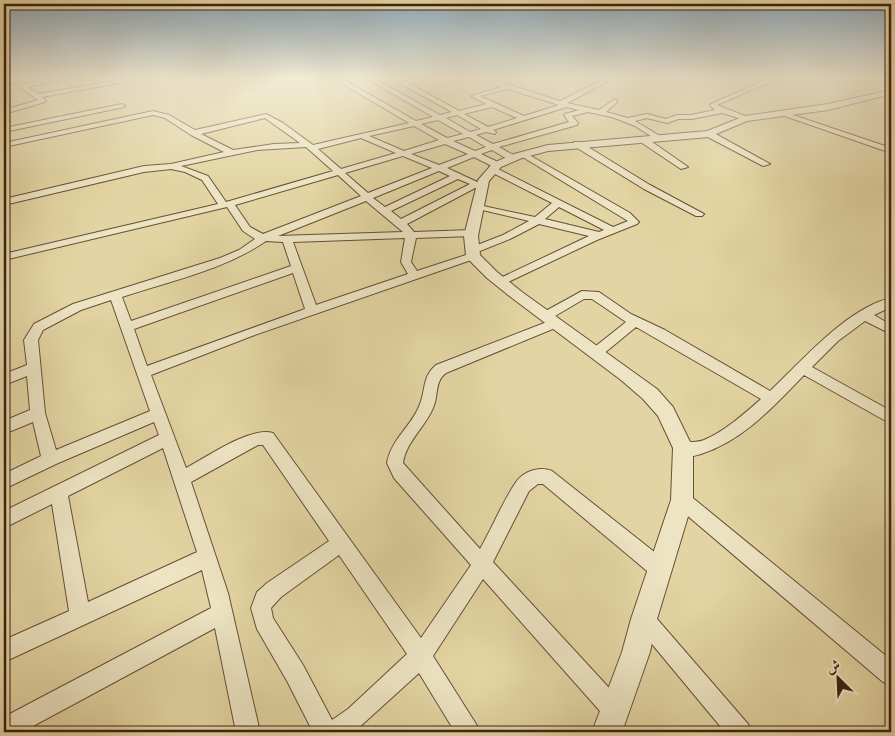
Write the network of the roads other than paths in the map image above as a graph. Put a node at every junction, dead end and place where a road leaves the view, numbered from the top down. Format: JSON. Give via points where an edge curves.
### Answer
{"nodes":[{"id":1,"x":54,"y":111,"type":"edge"},
{"id":2,"x":96,"y":111,"type":"edge"},
{"id":3,"x":395,"y":111,"type":"edge"},
{"id":4,"x":427,"y":111,"type":"edge"},
{"id":5,"x":456,"y":111,"type":"edge"},
{"id":6,"x":466,"y":111,"type":"edge"},
{"id":7,"x":508,"y":111,"type":"edge"},
{"id":8,"x":543,"y":111,"type":"edge"},
{"id":9,"x":582,"y":111,"type":"edge"},
{"id":10,"x":592,"y":111,"type":"edge"},
{"id":11,"x":721,"y":111,"type":"edge"},
{"id":12,"x":724,"y":111,"type":"edge"},
{"id":13,"x":794,"y":111,"type":"edge"},
{"id":14,"x":459,"y":113,"type":"junction"},
{"id":15,"x":600,"y":113,"type":"joint"},
{"id":16,"x":781,"y":113,"type":"junction"},
{"id":17,"x":23,"y":116,"type":"dead end"},
{"id":18,"x":440,"y":118,"type":"junction"},
{"id":19,"x":524,"y":118,"type":"junction"},
{"id":20,"x":58,"y":119,"type":"junction"},
{"id":21,"x":745,"y":119,"type":"junction"},
{"id":22,"x":627,"y":120,"type":"junction"},
{"id":23,"x":415,"y":124,"type":"junction"},
{"id":24,"x":26,"y":125,"type":"junction"},
{"id":25,"x":488,"y":129,"type":"junction"},
{"id":26,"x":4,"y":130,"type":"edge"},
{"id":27,"x":65,"y":132,"type":"junction"},
{"id":28,"x":194,"y":133,"type":"junction"},
{"id":29,"x":709,"y":134,"type":"junction"},
{"id":30,"x":468,"y":135,"type":"junction"},
{"id":31,"x":362,"y":136,"type":"junction"},
{"id":32,"x":657,"y":138,"type":"junction"},
{"id":33,"x":33,"y":139,"type":"junction"},
{"id":34,"x":642,"y":139,"type":"junction"},
{"id":35,"x":446,"y":141,"type":"junction"},
{"id":36,"x":511,"y":141,"type":"junction"},
{"id":37,"x":577,"y":144,"type":"junction"},
{"id":38,"x":4,"y":145,"type":"edge"},
{"id":39,"x":310,"y":146,"type":"junction"},
{"id":40,"x":493,"y":148,"type":"junction"},
{"id":41,"x":891,"y":151,"type":"edge"},
{"id":42,"x":233,"y":153,"type":"junction"},
{"id":43,"x":402,"y":153,"type":"junction"},
{"id":44,"x":524,"y":154,"type":"junction"},
{"id":45,"x":476,"y":155,"type":"junction"},
{"id":46,"x":512,"y":158,"type":"junction"},
{"id":47,"x":766,"y":164,"type":"dead end"},
{"id":48,"x":171,"y":166,"type":"junction"},
{"id":49,"x":495,"y":167,"type":"junction"},
{"id":50,"x":684,"y":167,"type":"dead end"},
{"id":51,"x":439,"y":168,"type":"junction"},
{"id":52,"x":338,"y":172,"type":"junction"},
{"id":53,"x":457,"y":176,"type":"junction"},
{"id":54,"x":479,"y":185,"type":"junction"},
{"id":55,"x":368,"y":198,"type":"junction"},
{"id":56,"x":4,"y":202,"type":"edge"},
{"id":57,"x":558,"y":203,"type":"junction"},
{"id":58,"x":226,"y":205,"type":"junction"},
{"id":59,"x":477,"y":206,"type":"junction"},
{"id":60,"x":383,"y":211,"type":"junction"},
{"id":61,"x":700,"y":214,"type":"dead end"},
{"id":62,"x":539,"y":220,"type":"junction"},
{"id":63,"x":401,"y":223,"type":"junction"},
{"id":64,"x":612,"y":230,"type":"junction"},
{"id":65,"x":472,"y":233,"type":"junction"},
{"id":66,"x":411,"y":235,"type":"junction"},
{"id":67,"x":599,"y":235,"type":"junction"},
{"id":68,"x":263,"y":238,"type":"junction"},
{"id":69,"x":286,"y":239,"type":"junction"},
{"id":70,"x":472,"y":253,"type":"junction"},
{"id":71,"x":4,"y":258,"type":"edge"},
{"id":72,"x":297,"y":268,"type":"junction"},
{"id":73,"x":414,"y":275,"type":"junction"},
{"id":74,"x":500,"y":282,"type":"junction"},
{"id":75,"x":115,"y":294,"type":"junction"},
{"id":76,"x":891,"y":302,"type":"edge"},
{"id":77,"x":312,"y":310,"type":"junction"},
{"id":78,"x":864,"y":315,"type":"junction"},
{"id":79,"x":551,"y":319,"type":"junction"},
{"id":80,"x":635,"y":321,"type":"junction"},
{"id":81,"x":126,"y":327,"type":"junction"},
{"id":82,"x":891,"y":330,"type":"edge"},
{"id":83,"x":597,"y":352,"type":"junction"},
{"id":84,"x":34,"y":368,"type":"junction"},
{"id":85,"x":803,"y":368,"type":"junction"},
{"id":86,"x":143,"y":373,"type":"junction"},
{"id":87,"x":4,"y":380,"type":"edge"},
{"id":88,"x":771,"y":398,"type":"junction"},
{"id":89,"x":38,"y":413,"type":"junction"},
{"id":90,"x":158,"y":414,"type":"junction"},
{"id":91,"x":891,"y":418,"type":"edge"},
{"id":92,"x":4,"y":428,"type":"edge"},
{"id":93,"x":168,"y":438,"type":"junction"},
{"id":94,"x":682,"y":448,"type":"junction"},
{"id":95,"x":50,"y":459,"type":"junction"},
{"id":96,"x":182,"y":479,"type":"junction"},
{"id":97,"x":4,"y":482,"type":"edge"},
{"id":98,"x":59,"y":492,"type":"junction"},
{"id":99,"x":682,"y":500,"type":"junction"},
{"id":100,"x":4,"y":520,"type":"edge"},
{"id":101,"x":341,"y":543,"type":"junction"},
{"id":102,"x":208,"y":557,"type":"junction"},
{"id":103,"x":483,"y":563,"type":"junction"},
{"id":104,"x":660,"y":569,"type":"junction"},
{"id":105,"x":222,"y":613,"type":"junction"},
{"id":106,"x":80,"y":616,"type":"junction"},
{"id":107,"x":644,"y":619,"type":"junction"},
{"id":108,"x":4,"y":651,"type":"edge"},
{"id":109,"x":421,"y":656,"type":"junction"},
{"id":110,"x":891,"y":674,"type":"edge"},
{"id":111,"x":615,"y":711,"type":"junction"},
{"id":112,"x":4,"y":729,"type":"edge"},
{"id":113,"x":248,"y":732,"type":"edge"},
{"id":114,"x":325,"y":732,"type":"edge"},
{"id":115,"x":335,"y":732,"type":"edge"},
{"id":116,"x":468,"y":732,"type":"edge"},
{"id":117,"x":607,"y":732,"type":"edge"},
{"id":118,"x":740,"y":732,"type":"edge"}],
"edges":[{"from":1,"to":20,"type":"street"},
{"from":2,"to":20,"type":"street"},
{"from":3,"to":23,"type":"street"},
{"from":4,"to":18,"type":"street"},
{"from":5,"to":14,"type":"street"},
{"from":6,"to":14,"type":"street"},
{"from":7,"to":19,"type":"street"},
{"from":8,"to":19,"type":"street"},
{"from":9,"to":36,"type":"street","via":[[566,116],[574,123]]},
{"from":10,"to":15,"type":"street"},
{"from":11,"to":22,"type":"street","via":[[667,121],[648,116]]},
{"from":12,"to":21,"type":"street"},
{"from":13,"to":16,"type":"street"},
{"from":14,"to":18,"type":"street"},
{"from":14,"to":25,"type":"street"},
{"from":15,"to":22,"type":"street"},
{"from":16,"to":21,"type":"street"},
{"from":16,"to":41,"type":"street"},
{"from":17,"to":24,"type":"street"},
{"from":18,"to":23,"type":"street"},
{"from":18,"to":30,"type":"street"},
{"from":19,"to":25,"type":"street"},
{"from":20,"to":24,"type":"street"},
{"from":20,"to":27,"type":"street"},
{"from":21,"to":29,"type":"street"},
{"from":22,"to":32,"type":"street"},
{"from":23,"to":31,"type":"street"},
{"from":23,"to":35,"type":"street"},
{"from":24,"to":26,"type":"street"},
{"from":24,"to":33,"type":"street"},
{"from":25,"to":30,"type":"street"},
{"from":25,"to":36,"type":"street"},
{"from":27,"to":28,"type":"street","via":[[157,112]]},
{"from":27,"to":33,"type":"street"},
{"from":28,"to":39,"type":"street","via":[[264,116],[290,129]]},
{"from":28,"to":42,"type":"street"},
{"from":29,"to":32,"type":"street"},
{"from":29,"to":47,"type":"street"},
{"from":30,"to":35,"type":"street"},
{"from":30,"to":40,"type":"street"},
{"from":31,"to":39,"type":"street"},
{"from":31,"to":43,"type":"street"},
{"from":32,"to":34,"type":"street"},
{"from":33,"to":38,"type":"street"},
{"from":34,"to":37,"type":"street"},
{"from":34,"to":50,"type":"street"},
{"from":35,"to":43,"type":"street"},
{"from":35,"to":45,"type":"street"},
{"from":36,"to":40,"type":"street"},
{"from":37,"to":44,"type":"street"},
{"from":37,"to":61,"type":"street","via":[[647,187]]},
{"from":39,"to":42,"type":"street","via":[[281,145]]},
{"from":39,"to":52,"type":"street"},
{"from":40,"to":45,"type":"street"},
{"from":40,"to":46,"type":"street"},
{"from":42,"to":48,"type":"street"},
{"from":43,"to":51,"type":"street"},
{"from":43,"to":52,"type":"street"},
{"from":44,"to":46,"type":"street"},
{"from":44,"to":64,"type":"street","via":[[634,220]]},
{"from":45,"to":49,"type":"street"},
{"from":45,"to":51,"type":"street"},
{"from":46,"to":49,"type":"street"},
{"from":48,"to":56,"type":"street","via":[[144,169]]},
{"from":48,"to":58,"type":"street","via":[[204,178]]},
{"from":49,"to":54,"type":"street"},
{"from":49,"to":57,"type":"street"},
{"from":51,"to":53,"type":"street"},
{"from":51,"to":55,"type":"street"},
{"from":52,"to":55,"type":"street"},
{"from":52,"to":58,"type":"street"},
{"from":53,"to":54,"type":"street"},
{"from":53,"to":60,"type":"street"},
{"from":54,"to":59,"type":"street"},
{"from":54,"to":63,"type":"street"},
{"from":55,"to":60,"type":"street"},
{"from":55,"to":68,"type":"street"},
{"from":57,"to":62,"type":"street"},
{"from":57,"to":64,"type":"street"},
{"from":58,"to":68,"type":"street","via":[[248,231]]},
{"from":58,"to":71,"type":"street"},
{"from":59,"to":62,"type":"street"},
{"from":59,"to":65,"type":"street"},
{"from":60,"to":63,"type":"street"},
{"from":62,"to":67,"type":"street"},
{"from":62,"to":70,"type":"street"},
{"from":63,"to":66,"type":"street"},
{"from":64,"to":67,"type":"street"},
{"from":65,"to":66,"type":"street"},
{"from":65,"to":70,"type":"street"},
{"from":66,"to":69,"type":"street"},
{"from":66,"to":73,"type":"street","via":[[406,262]]},
{"from":67,"to":74,"type":"street"},
{"from":68,"to":69,"type":"street"},
{"from":68,"to":75,"type":"street","via":[[224,260]]},
{"from":69,"to":72,"type":"street"},
{"from":70,"to":73,"type":"street"},
{"from":70,"to":74,"type":"street"},
{"from":72,"to":77,"type":"street"},
{"from":72,"to":81,"type":"street"},
{"from":73,"to":77,"type":"street"},
{"from":74,"to":79,"type":"street"},
{"from":75,"to":81,"type":"street"},
{"from":75,"to":84,"type":"street","via":[[77,306],[38,327],[31,340]]},
{"from":76,"to":78,"type":"street"},
{"from":77,"to":86,"type":"street"},
{"from":78,"to":82,"type":"street"},
{"from":78,"to":85,"type":"street","via":[[833,338]]},
{"from":79,"to":80,"type":"street","via":[[582,295],[591,294]]},
{"from":79,"to":83,"type":"street"},
{"from":79,"to":103,"type":"street","via":[[433,375],[426,408],[395,459],[400,473]]},
{"from":80,"to":83,"type":"street"},
{"from":80,"to":88,"type":"street"},
{"from":81,"to":86,"type":"street"},
{"from":83,"to":94,"type":"street","via":[[650,394],[666,412]]},
{"from":84,"to":87,"type":"street"},
{"from":84,"to":89,"type":"street"},
{"from":85,"to":88,"type":"street"},
{"from":85,"to":91,"type":"street"},
{"from":86,"to":90,"type":"street"},
{"from":88,"to":94,"type":"street","via":[[712,445],[689,451]]},
{"from":89,"to":92,"type":"street"},
{"from":89,"to":95,"type":"street"},
{"from":90,"to":93,"type":"street"},
{"from":90,"to":95,"type":"street"},
{"from":93,"to":96,"type":"street"},
{"from":93,"to":98,"type":"street"},
{"from":94,"to":99,"type":"street"},
{"from":95,"to":97,"type":"street"},
{"from":96,"to":101,"type":"street","via":[[255,438],[267,438]]},
{"from":96,"to":102,"type":"street"},
{"from":98,"to":100,"type":"street"},
{"from":98,"to":106,"type":"street"},
{"from":99,"to":104,"type":"street"},
{"from":99,"to":110,"type":"street"},
{"from":101,"to":109,"type":"street"},
{"from":101,"to":114,"type":"street","via":[[274,590],[264,599],[261,608],[264,622]]},
{"from":102,"to":105,"type":"street"},
{"from":102,"to":106,"type":"street"},
{"from":103,"to":104,"type":"street","via":[[523,486],[529,479],[540,475],[559,485]]},
{"from":103,"to":109,"type":"street"},
{"from":103,"to":111,"type":"street"},
{"from":104,"to":107,"type":"street"},
{"from":105,"to":112,"type":"street"},
{"from":105,"to":113,"type":"street"},
{"from":106,"to":108,"type":"street"},
{"from":107,"to":111,"type":"street"},
{"from":107,"to":118,"type":"street"},
{"from":109,"to":115,"type":"street","via":[[356,718]]},
{"from":109,"to":116,"type":"street"},
{"from":111,"to":117,"type":"street"}]}
